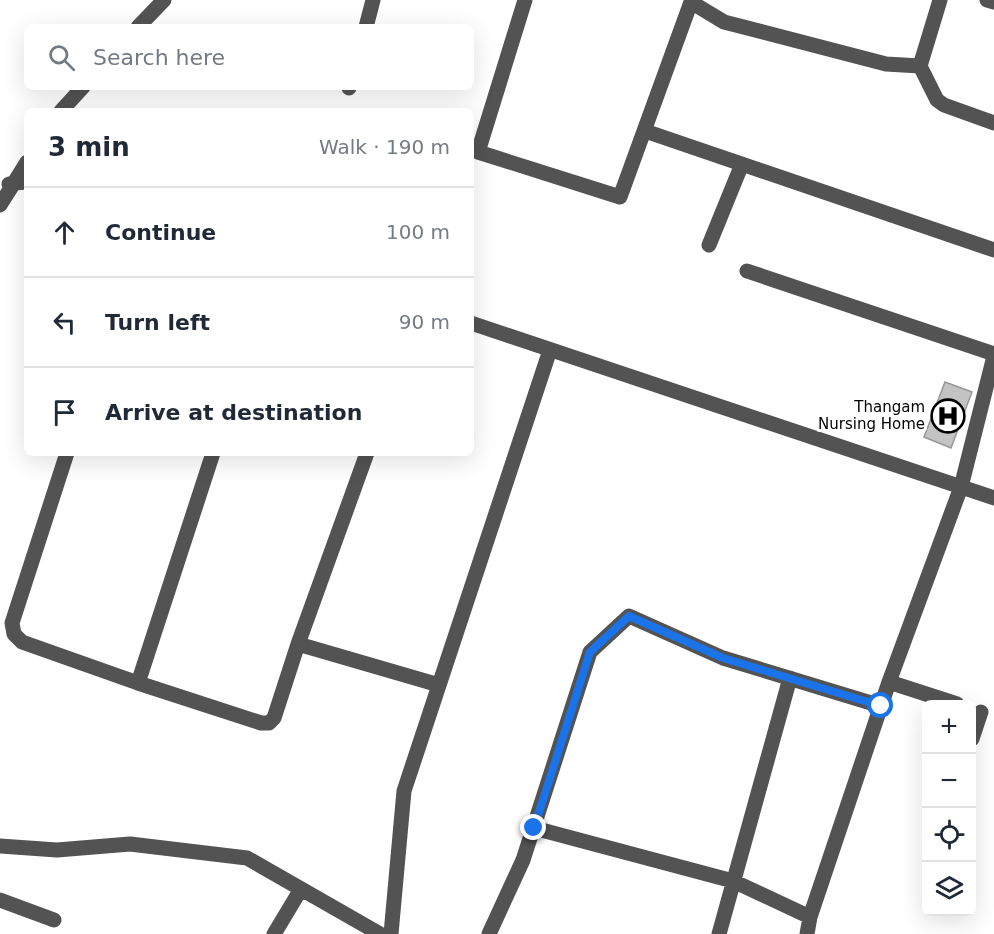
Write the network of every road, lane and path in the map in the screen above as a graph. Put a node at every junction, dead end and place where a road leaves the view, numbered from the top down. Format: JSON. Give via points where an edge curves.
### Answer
{"nodes":[{"id":1,"x":164,"y":0,"type":"edge"},
{"id":2,"x":374,"y":0,"type":"edge"},
{"id":3,"x":525,"y":0,"type":"edge"},
{"id":4,"x":940,"y":0,"type":"edge"},
{"id":5,"x":987,"y":0,"type":"edge"},
{"id":6,"x":692,"y":1,"type":"edge"},
{"id":7,"x":994,"y":2,"type":"edge"},
{"id":8,"x":141,"y":24,"type":"edge"},
{"id":9,"x":367,"y":24,"type":"edge"},
{"id":10,"x":920,"y":66,"type":"junction"},
{"id":11,"x":80,"y":90,"type":"edge"},
{"id":12,"x":64,"y":108,"type":"edge"},
{"id":13,"x":994,"y":123,"type":"edge"},
{"id":14,"x":645,"y":131,"type":"junction"},
{"id":15,"x":742,"y":164,"type":"junction"},
{"id":16,"x":24,"y":167,"type":"edge"},
{"id":17,"x":14,"y":184,"type":"edge"},
{"id":18,"x":0,"y":205,"type":"edge"},
{"id":19,"x":709,"y":245,"type":"dead end"},
{"id":20,"x":994,"y":250,"type":"edge"},
{"id":21,"x":747,"y":271,"type":"dead end"},
{"id":22,"x":474,"y":324,"type":"edge"},
{"id":23,"x":550,"y":350,"type":"junction"},
{"id":24,"x":994,"y":355,"type":"edge"},
{"id":25,"x":66,"y":456,"type":"edge"},
{"id":26,"x":212,"y":456,"type":"edge"},
{"id":27,"x":366,"y":456,"type":"edge"},
{"id":28,"x":961,"y":487,"type":"junction"},
{"id":29,"x":994,"y":498,"type":"edge"},
{"id":30,"x":298,"y":644,"type":"junction"},
{"id":31,"x":790,"y":678,"type":"junction"},
{"id":32,"x":889,"y":682,"type":"junction"},
{"id":33,"x":138,"y":683,"type":"junction"},
{"id":34,"x":439,"y":685,"type":"junction"},
{"id":35,"x":942,"y":700,"type":"edge"},
{"id":36,"x":881,"y":706,"type":"junction"},
{"id":37,"x":982,"y":712,"type":"edge"},
{"id":38,"x":976,"y":728,"type":"edge"},
{"id":39,"x":534,"y":828,"type":"junction"},
{"id":40,"x":0,"y":846,"type":"edge"},
{"id":41,"x":733,"y":881,"type":"junction"},
{"id":42,"x":301,"y":889,"type":"junction"},
{"id":43,"x":0,"y":900,"type":"edge"},
{"id":44,"x":810,"y":917,"type":"junction"},
{"id":45,"x":54,"y":920,"type":"dead end"},
{"id":46,"x":274,"y":934,"type":"edge"},
{"id":47,"x":380,"y":934,"type":"edge"},
{"id":48,"x":391,"y":934,"type":"edge"},
{"id":49,"x":489,"y":934,"type":"edge"},
{"id":50,"x":719,"y":934,"type":"edge"},
{"id":51,"x":807,"y":934,"type":"edge"}],
"edges":[{"from":1,"to":8,"type":"street"},
{"from":2,"to":9,"type":"street"},
{"from":3,"to":14,"type":"street","via":[[478,153],[620,197]]},
{"from":4,"to":10,"type":"street"},
{"from":5,"to":7,"type":"street"},
{"from":6,"to":10,"type":"street","via":[[724,22],[886,64]]},
{"from":6,"to":14,"type":"street"},
{"from":10,"to":13,"type":"street","via":[[937,100]]},
{"from":11,"to":12,"type":"street"},
{"from":14,"to":15,"type":"street"},
{"from":15,"to":19,"type":"street"},
{"from":15,"to":20,"type":"street"},
{"from":16,"to":17,"type":"street"},
{"from":17,"to":18,"type":"street"},
{"from":21,"to":24,"type":"street"},
{"from":22,"to":23,"type":"street"},
{"from":23,"to":28,"type":"street"},
{"from":23,"to":34,"type":"street"},
{"from":24,"to":28,"type":"street"},
{"from":25,"to":33,"type":"street","via":[[12,623],[14,633],[22,642]]},
{"from":26,"to":33,"type":"street"},
{"from":27,"to":30,"type":"street"},
{"from":28,"to":29,"type":"street"},
{"from":28,"to":32,"type":"street"},
{"from":30,"to":33,"type":"street","via":[[269,723]]},
{"from":30,"to":34,"type":"street"},
{"from":31,"to":36,"type":"street"},
{"from":31,"to":39,"type":"street","via":[[723,658],[629,616],[590,652]]},
{"from":31,"to":41,"type":"street"},
{"from":32,"to":35,"type":"street"},
{"from":32,"to":36,"type":"street"},
{"from":34,"to":48,"type":"street","via":[[404,790]]},
{"from":36,"to":44,"type":"street"},
{"from":37,"to":38,"type":"street"},
{"from":39,"to":41,"type":"street"},
{"from":39,"to":49,"type":"street"},
{"from":40,"to":42,"type":"street","via":[[57,850],[130,844],[247,858]]},
{"from":41,"to":44,"type":"street"},
{"from":41,"to":50,"type":"street"},
{"from":42,"to":46,"type":"street"},
{"from":42,"to":47,"type":"street"},
{"from":43,"to":45,"type":"street"},
{"from":44,"to":51,"type":"street"}]}
